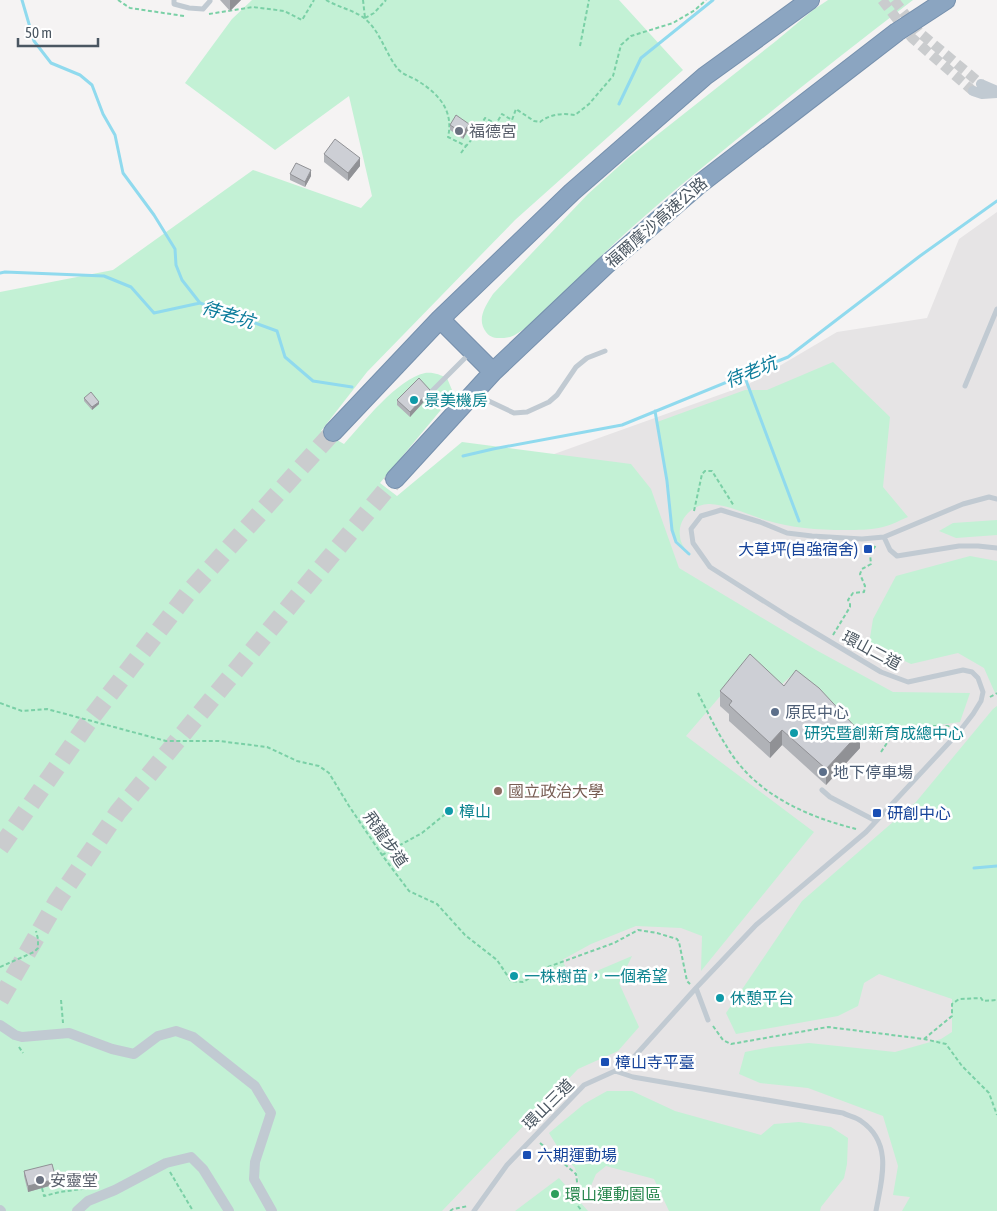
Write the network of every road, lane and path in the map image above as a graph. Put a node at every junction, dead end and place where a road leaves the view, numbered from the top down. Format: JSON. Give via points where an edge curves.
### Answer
{"nodes":[{"id":1,"x":118,"y":0,"type":"edge"},
{"id":2,"x":174,"y":0,"type":"edge"},
{"id":3,"x":314,"y":0,"type":"edge"},
{"id":4,"x":326,"y":0,"type":"edge"},
{"id":5,"x":363,"y":0,"type":"edge"},
{"id":6,"x":386,"y":0,"type":"edge"},
{"id":7,"x":589,"y":0,"type":"edge"},
{"id":8,"x":706,"y":0,"type":"edge"},
{"id":9,"x":809,"y":0,"type":"edge"},
{"id":10,"x":946,"y":0,"type":"edge"},
{"id":11,"x":210,"y":1,"type":"edge"},
{"id":12,"x":208,"y":14,"type":"dead end"},
{"id":13,"x":192,"y":17,"type":"dead end"},
{"id":14,"x":365,"y":18,"type":"junction"},
{"id":15,"x":580,"y":46,"type":"dead end"},
{"id":16,"x":977,"y":87,"type":"tunnel mouth"},
{"id":17,"x":997,"y":92,"type":"edge"},
{"id":18,"x":466,"y":146,"type":"junction"},
{"id":19,"x":461,"y":153,"type":"dead end"},
{"id":20,"x":997,"y":309,"type":"edge"},
{"id":21,"x":440,"y":319,"type":"junction"},
{"id":22,"x":472,"y":350,"type":"junction"},
{"id":23,"x":605,"y":351,"type":"dead end"},
{"id":24,"x":493,"y":372,"type":"junction"},
{"id":25,"x":965,"y":386,"type":"dead end"},
{"id":26,"x":432,"y":390,"type":"edge"},
{"id":27,"x":473,"y":394,"type":"junction"},
{"id":28,"x":333,"y":432,"type":"tunnel mouth"},
{"id":29,"x":395,"y":479,"type":"tunnel mouth"},
{"id":30,"x":997,"y":499,"type":"edge"},
{"id":31,"x":740,"y":517,"type":"junction"},
{"id":32,"x":691,"y":529,"type":"junction"},
{"id":33,"x":884,"y":536,"type":"junction"},
{"id":34,"x":997,"y":548,"type":"edge"},
{"id":35,"x":829,"y":641,"type":"junction"},
{"id":36,"x":698,"y":693,"type":"dead end"},
{"id":37,"x":0,"y":703,"type":"edge"},
{"id":38,"x":960,"y":732,"type":"junction"},
{"id":39,"x":880,"y":752,"type":"dead end"},
{"id":40,"x":822,"y":790,"type":"dead end"},
{"id":41,"x":449,"y":812,"type":"dead end"},
{"id":42,"x":876,"y":821,"type":"junction"},
{"id":43,"x":866,"y":832,"type":"junction"},
{"id":44,"x":382,"y":855,"type":"junction"},
{"id":45,"x":36,"y":931,"type":"dead end"},
{"id":46,"x":0,"y":967,"type":"edge"},
{"id":47,"x":696,"y":988,"type":"junction"},
{"id":48,"x":61,"y":1000,"type":"dead end"},
{"id":49,"x":997,"y":1000,"type":"edge"},
{"id":50,"x":708,"y":1020,"type":"joint"},
{"id":51,"x":0,"y":1025,"type":"edge"},
{"id":52,"x":64,"y":1032,"type":"junction"},
{"id":53,"x":924,"y":1039,"type":"junction"},
{"id":54,"x":615,"y":1071,"type":"junction"},
{"id":55,"x":997,"y":1115,"type":"edge"},
{"id":56,"x":544,"y":1147,"type":"dead end"},
{"id":57,"x":166,"y":1163,"type":"junction"},
{"id":58,"x":42,"y":1188,"type":"edge"},
{"id":59,"x":95,"y":1188,"type":"dead end"},
{"id":60,"x":578,"y":1189,"type":"dead end"},
{"id":61,"x":480,"y":1203,"type":"junction"},
{"id":62,"x":578,"y":1206,"type":"dead end"},
{"id":63,"x":76,"y":1211,"type":"edge"},
{"id":64,"x":193,"y":1211,"type":"edge"},
{"id":65,"x":229,"y":1211,"type":"edge"},
{"id":66,"x":272,"y":1211,"type":"edge"},
{"id":67,"x":450,"y":1211,"type":"edge"},
{"id":68,"x":474,"y":1211,"type":"edge"},
{"id":69,"x":582,"y":1211,"type":"edge"},
{"id":70,"x":876,"y":1211,"type":"edge"}],
"edges":[{"from":1,"to":13,"type":"path","via":[[130,8]]},
{"from":2,"to":11,"type":"lane","via":[[174,4],[203,9]]},
{"from":3,"to":12,"type":"path","via":[[302,20],[284,11],[253,7]]},
{"from":4,"to":14,"type":"path"},
{"from":5,"to":14,"type":"path"},
{"from":6,"to":14,"type":"path"},
{"from":7,"to":15,"type":"path"},
{"from":8,"to":18,"type":"path","via":[[674,23],[630,36],[621,45],[613,76],[575,115],[558,115],[540,122],[516,109],[512,120],[502,114],[496,124],[485,118]]},
{"from":9,"to":21,"type":"highway","via":[[705,76],[572,192]]},
{"from":10,"to":24,"type":"highway","name":"福爾摩沙高速公路","via":[[897,32],[701,183],[606,264]]},
{"from":14,"to":18,"type":"path","via":[[399,70],[419,81],[444,102],[450,128],[448,137]]},
{"from":16,"to":17,"type":"street"},
{"from":18,"to":19,"type":"path"},
{"from":20,"to":25,"type":"lane"},
{"from":21,"to":22,"type":"highway"},
{"from":21,"to":28,"type":"highway"},
{"from":22,"to":24,"type":"highway"},
{"from":22,"to":26,"type":"lane"},
{"from":23,"to":27,"type":"lane","via":[[587,358],[576,367],[549,402],[526,412],[514,413]]},
{"from":24,"to":27,"type":"highway","name":"福爾摩沙高速公路"},
{"from":27,"to":29,"type":"highway","name":"福爾摩沙高速公路"},
{"from":30,"to":33,"type":"lane","via":[[989,497],[963,504]]},
{"from":31,"to":32,"type":"lane","via":[[721,510],[701,516]]},
{"from":31,"to":32,"type":"path","via":[[712,471],[705,471]]},
{"from":31,"to":33,"type":"lane","via":[[787,533],[862,539]]},
{"from":32,"to":35,"type":"lane","name":"環山二道","via":[[693,542],[710,567]]},
{"from":33,"to":34,"type":"lane","via":[[896,556],[959,546]]},
{"from":33,"to":35,"type":"path","via":[[873,548],[870,564],[860,574],[864,592],[853,593],[848,600],[850,607]]},
{"from":35,"to":38,"type":"lane","name":"環山二道","via":[[881,672],[908,682],[963,670],[972,672],[983,692],[981,701]]},
{"from":36,"to":43,"type":"path","via":[[727,748],[767,791],[816,818]]},
{"from":37,"to":44,"type":"path","name":"飛龍步道","via":[[22,711],[47,709],[166,741],[219,741],[266,747],[319,766],[329,773]]},
{"from":38,"to":39,"type":"path","via":[[948,726],[934,726],[927,732],[912,729],[905,736],[891,737]]},
{"from":38,"to":42,"type":"lane","name":"環山二道"},
{"from":40,"to":42,"type":"lane"},
{"from":41,"to":44,"type":"path","via":[[422,833]]},
{"from":42,"to":43,"type":"lane","name":"環山二道"},
{"from":43,"to":47,"type":"lane","name":"環山二道","via":[[756,926]]},
{"from":44,"to":47,"type":"path","name":"飛龍步道","via":[[409,891],[437,904],[465,935],[497,960],[511,981],[523,982],[548,967],[614,943],[638,930],[677,939],[687,981]]},
{"from":45,"to":46,"type":"path","via":[[38,948],[34,952]]},
{"from":47,"to":50,"type":"lane"},
{"from":47,"to":54,"type":"lane","name":"環山三道","via":[[639,1051]]},
{"from":48,"to":52,"type":"path","via":[[63,1023],[67,1023]]},
{"from":49,"to":53,"type":"path","via":[[959,999],[952,1004],[952,1016]]},
{"from":50,"to":53,"type":"path","via":[[723,1040],[731,1044],[828,1027]]},
{"from":51,"to":52,"type":"street","via":[[22,1037]]},
{"from":52,"to":66,"type":"street","via":[[134,1054],[158,1036],[176,1031],[193,1037],[255,1086],[271,1113],[255,1162],[254,1180]]},
{"from":53,"to":55,"type":"path","via":[[946,1044],[989,1093]]},
{"from":54,"to":61,"type":"lane","name":"環山三道","via":[[584,1085],[507,1165]]},
{"from":54,"to":70,"type":"lane","via":[[642,1079],[843,1114],[860,1120],[876,1134],[883,1152]]},
{"from":56,"to":60,"type":"path","via":[[576,1174]]},
{"from":57,"to":63,"type":"street","via":[[88,1201]]},
{"from":57,"to":64,"type":"path"},
{"from":57,"to":65,"type":"street","via":[[190,1157],[202,1169]]},
{"from":58,"to":59,"type":"path","via":[[44,1196]]},
{"from":61,"to":67,"type":"path"},
{"from":61,"to":68,"type":"lane","name":"環山三道"},
{"from":62,"to":69,"type":"path"}]}
